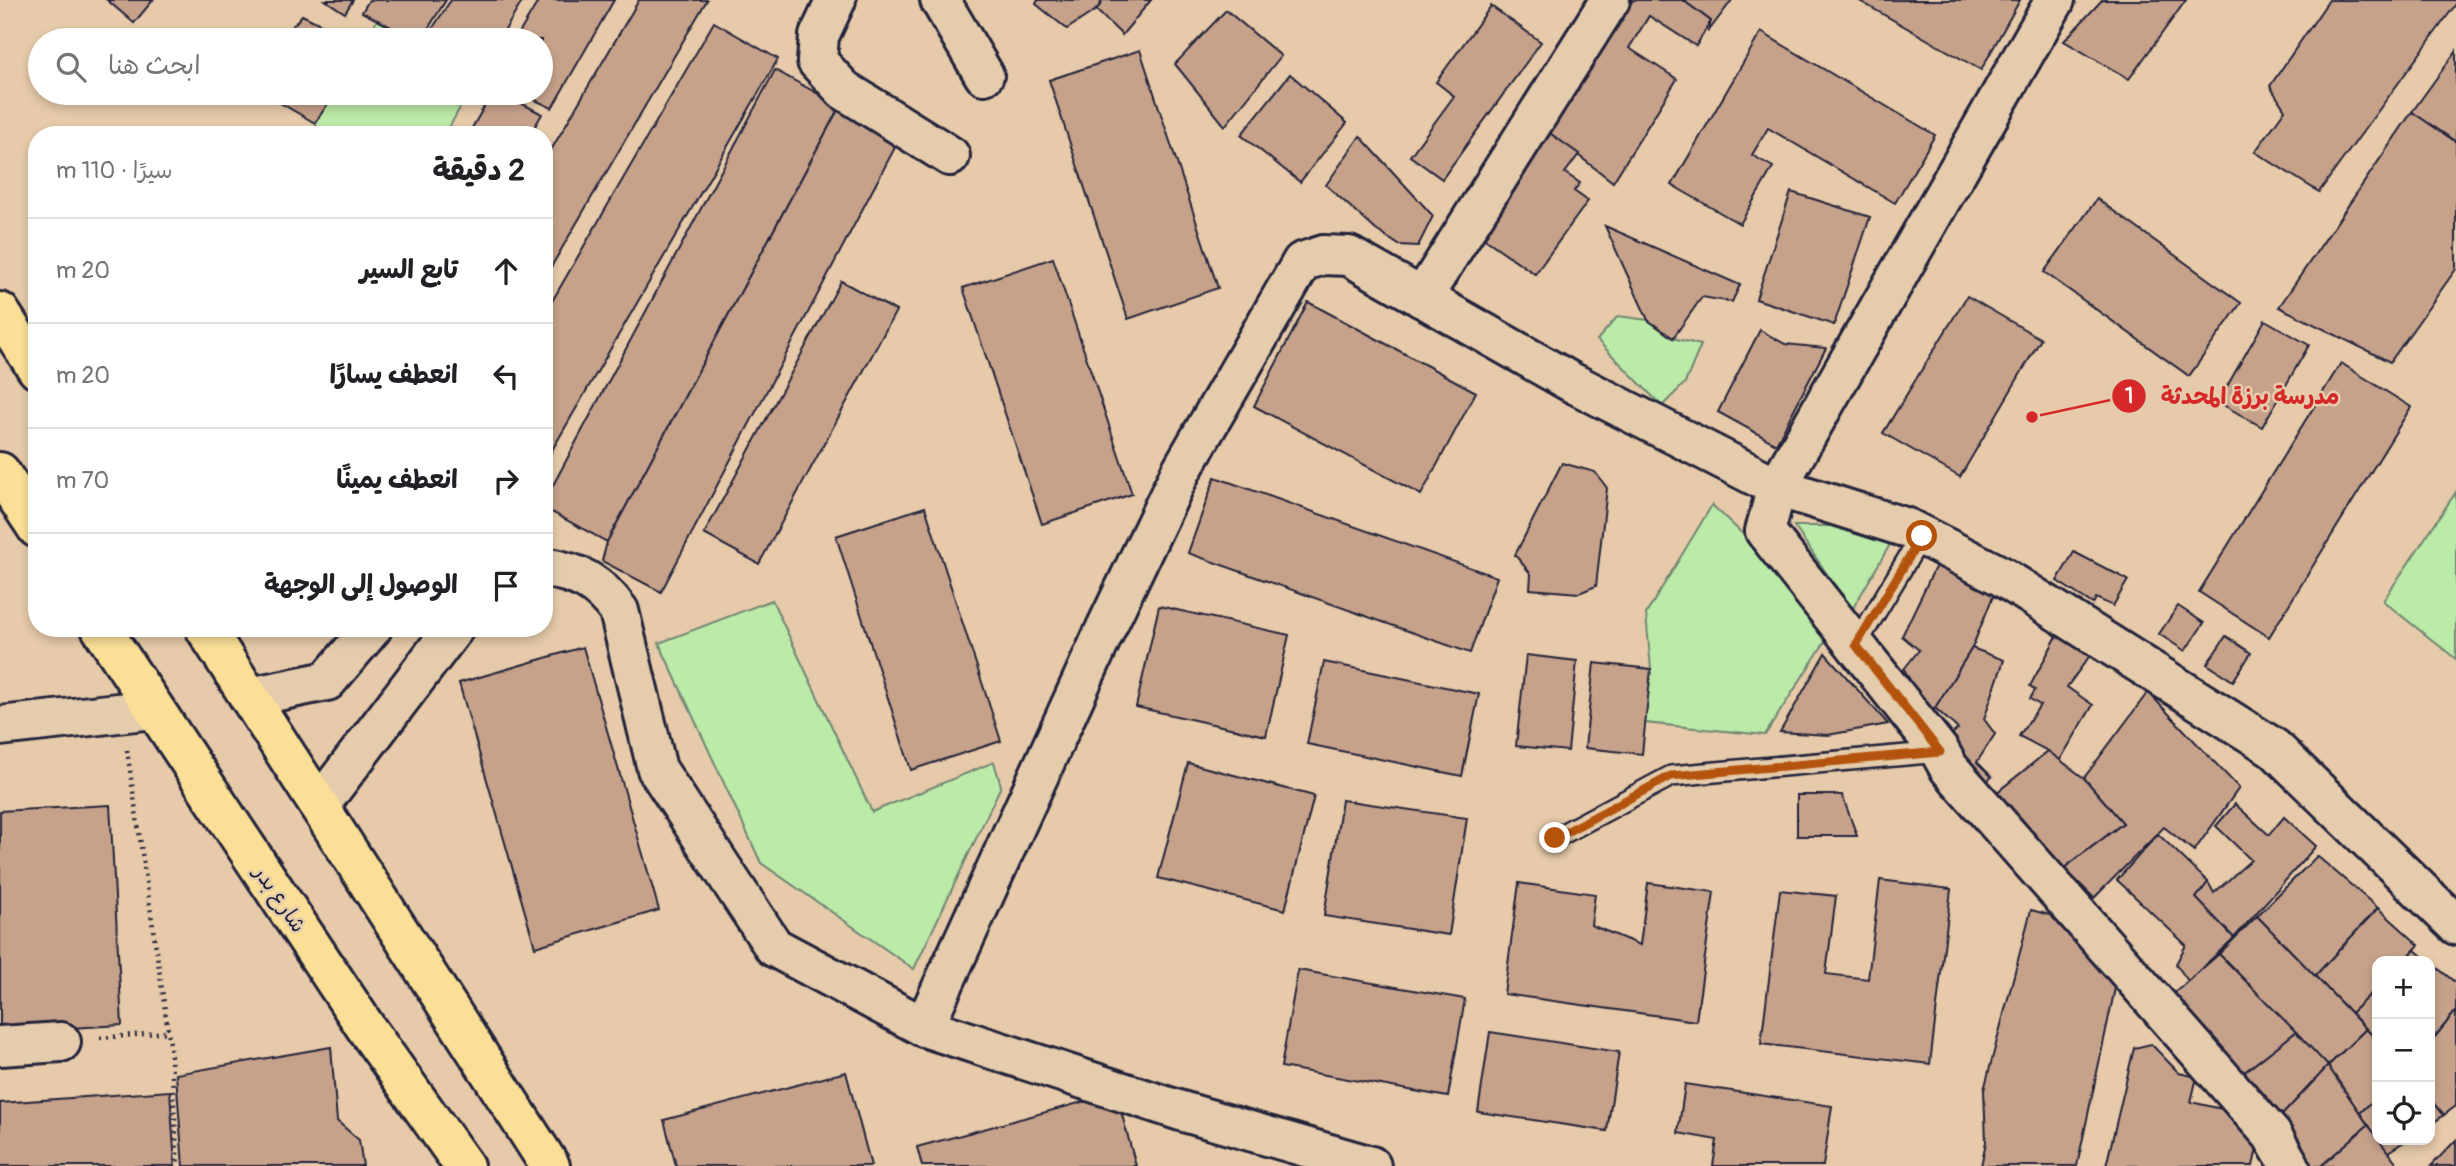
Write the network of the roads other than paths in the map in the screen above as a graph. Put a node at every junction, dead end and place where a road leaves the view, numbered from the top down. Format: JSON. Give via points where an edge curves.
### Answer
{"nodes":[{"id":1,"x":836,"y":0,"type":"edge"},
{"id":2,"x":940,"y":0,"type":"edge"},
{"id":3,"x":1611,"y":0,"type":"edge"},
{"id":4,"x":2055,"y":0,"type":"edge"},
{"id":5,"x":984,"y":75,"type":"dead end"},
{"id":6,"x":950,"y":156,"type":"dead end"},
{"id":7,"x":1422,"y":298,"type":"junction"},
{"id":8,"x":0,"y":312,"type":"edge"},
{"id":9,"x":28,"y":355,"type":"edge"},
{"id":10,"x":0,"y":472,"type":"edge"},
{"id":11,"x":1777,"y":487,"type":"junction"},
{"id":12,"x":28,"y":514,"type":"edge"},
{"id":13,"x":1922,"y":536,"type":"junction"},
{"id":14,"x":553,"y":569,"type":"edge"},
{"id":15,"x":105,"y":637,"type":"edge"},
{"id":16,"x":211,"y":637,"type":"edge"},
{"id":17,"x":364,"y":637,"type":"edge"},
{"id":18,"x":447,"y":637,"type":"edge"},
{"id":19,"x":1856,"y":645,"type":"junction"},
{"id":20,"x":249,"y":697,"type":"junction"},
{"id":21,"x":138,"y":711,"type":"junction"},
{"id":22,"x":0,"y":726,"type":"edge"},
{"id":23,"x":1940,"y":752,"type":"junction"},
{"id":24,"x":319,"y":806,"type":"junction"},
{"id":25,"x":1555,"y":838,"type":"dead end"},
{"id":26,"x":2456,"y":925,"type":"edge"},
{"id":27,"x":924,"y":1027,"type":"junction"},
{"id":28,"x":61,"y":1042,"type":"road end"},
{"id":29,"x":0,"y":1046,"type":"edge"},
{"id":30,"x":464,"y":1166,"type":"edge"},
{"id":31,"x":550,"y":1166,"type":"edge"},
{"id":32,"x":1371,"y":1166,"type":"edge"},
{"id":33,"x":2290,"y":1166,"type":"edge"}],
"edges":[{"from":1,"to":6,"type":"street","via":[[819,37],[817,61],[844,90]]},
{"from":2,"to":5,"type":"street"},
{"from":3,"to":7,"type":"street"},
{"from":4,"to":11,"type":"street"},
{"from":7,"to":11,"type":"street","via":[[1571,382]]},
{"from":7,"to":27,"type":"street","via":[[1349,256],[1323,255],[1302,262],[1181,471]]},
{"from":8,"to":9,"type":"main road"},
{"from":10,"to":12,"type":"main road"},
{"from":11,"to":13,"type":"street"},
{"from":11,"to":19,"type":"street","via":[[1765,531]]},
{"from":13,"to":19,"type":"lane"},
{"from":13,"to":26,"type":"street","via":[[2001,576],[2274,748]]},
{"from":14,"to":27,"type":"street","via":[[605,592],[619,611],[657,769],[774,947]]},
{"from":15,"to":21,"type":"main road","name":"شارع بدر"},
{"from":16,"to":20,"type":"main road"},
{"from":17,"to":20,"type":"street","via":[[327,681]]},
{"from":18,"to":24,"type":"street"},
{"from":19,"to":23,"type":"street"},
{"from":20,"to":24,"type":"main road"},
{"from":21,"to":22,"type":"street"},
{"from":21,"to":30,"type":"main road","name":"شارع بدر"},
{"from":23,"to":25,"type":"lane","via":[[1671,776]]},
{"from":23,"to":33,"type":"street","via":[[1949,768],[2272,1135]]},
{"from":24,"to":31,"type":"main road"},
{"from":27,"to":32,"type":"street","via":[[1181,1111]]},
{"from":28,"to":29,"type":"street"}]}
